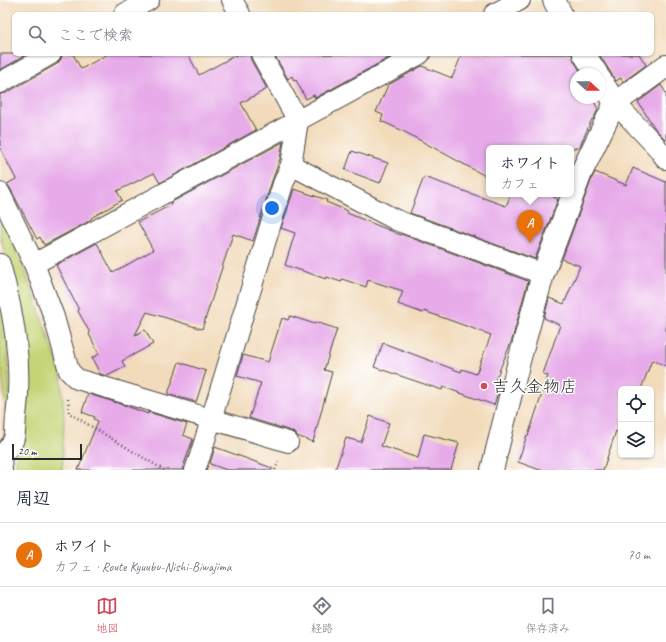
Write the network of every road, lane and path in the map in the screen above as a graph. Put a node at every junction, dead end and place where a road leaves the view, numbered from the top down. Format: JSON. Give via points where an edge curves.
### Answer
{"nodes":[{"id":1,"x":149,"y":0,"type":"edge"},
{"id":2,"x":232,"y":0,"type":"edge"},
{"id":3,"x":520,"y":0,"type":"edge"},
{"id":4,"x":554,"y":0,"type":"edge"},
{"id":5,"x":128,"y":12,"type":"edge"},
{"id":6,"x":239,"y":12,"type":"edge"},
{"id":7,"x":498,"y":12,"type":"edge"},
{"id":8,"x":561,"y":12,"type":"edge"},
{"id":9,"x":47,"y":56,"type":"edge"},
{"id":10,"x":262,"y":56,"type":"edge"},
{"id":11,"x":416,"y":56,"type":"edge"},
{"id":12,"x":585,"y":56,"type":"edge"},
{"id":13,"x":666,"y":66,"type":"edge"},
{"id":14,"x":593,"y":68,"type":"edge"},
{"id":15,"x":0,"y":82,"type":"edge"},
{"id":16,"x":606,"y":89,"type":"edge"},
{"id":17,"x":615,"y":103,"type":"junction"},
{"id":18,"x":298,"y":121,"type":"junction"},
{"id":19,"x":666,"y":158,"type":"edge"},
{"id":20,"x":291,"y":165,"type":"junction"},
{"id":21,"x":574,"y":192,"type":"edge"},
{"id":22,"x":0,"y":194,"type":"edge"},
{"id":23,"x":572,"y":197,"type":"edge"},
{"id":24,"x":0,"y":264,"type":"edge"},
{"id":25,"x":34,"y":264,"type":"junction"},
{"id":26,"x":543,"y":274,"type":"junction"},
{"id":27,"x":69,"y":371,"type":"junction"},
{"id":28,"x":211,"y":419,"type":"junction"},
{"id":29,"x":288,"y":442,"type":"dead end"},
{"id":30,"x":0,"y":458,"type":"edge"},
{"id":31,"x":1,"y":470,"type":"edge"},
{"id":32,"x":164,"y":470,"type":"edge"},
{"id":33,"x":195,"y":470,"type":"edge"},
{"id":34,"x":492,"y":470,"type":"edge"}],
"edges":[{"from":1,"to":5,"type":"street"},
{"from":2,"to":6,"type":"street"},
{"from":3,"to":7,"type":"street"},
{"from":4,"to":8,"type":"main road"},
{"from":9,"to":15,"type":"street"},
{"from":10,"to":18,"type":"street"},
{"from":11,"to":18,"type":"street"},
{"from":12,"to":14,"type":"main road"},
{"from":13,"to":17,"type":"main road"},
{"from":16,"to":17,"type":"main road"},
{"from":17,"to":19,"type":"street"},
{"from":17,"to":21,"type":"main road"},
{"from":18,"to":20,"type":"street"},
{"from":18,"to":25,"type":"street"},
{"from":20,"to":26,"type":"street","via":[[396,220]]},
{"from":20,"to":28,"type":"street"},
{"from":22,"to":25,"type":"street"},
{"from":23,"to":26,"type":"main road"},
{"from":24,"to":30,"type":"street","via":[[10,299],[16,335],[19,380],[13,441]]},
{"from":25,"to":27,"type":"street","via":[[54,317]]},
{"from":26,"to":34,"type":"main road"},
{"from":27,"to":28,"type":"street","via":[[77,378]]},
{"from":27,"to":32,"type":"path","via":[[66,380],[69,413]]},
{"from":28,"to":29,"type":"street"},
{"from":28,"to":33,"type":"street"},
{"from":30,"to":31,"type":"main road"}]}
